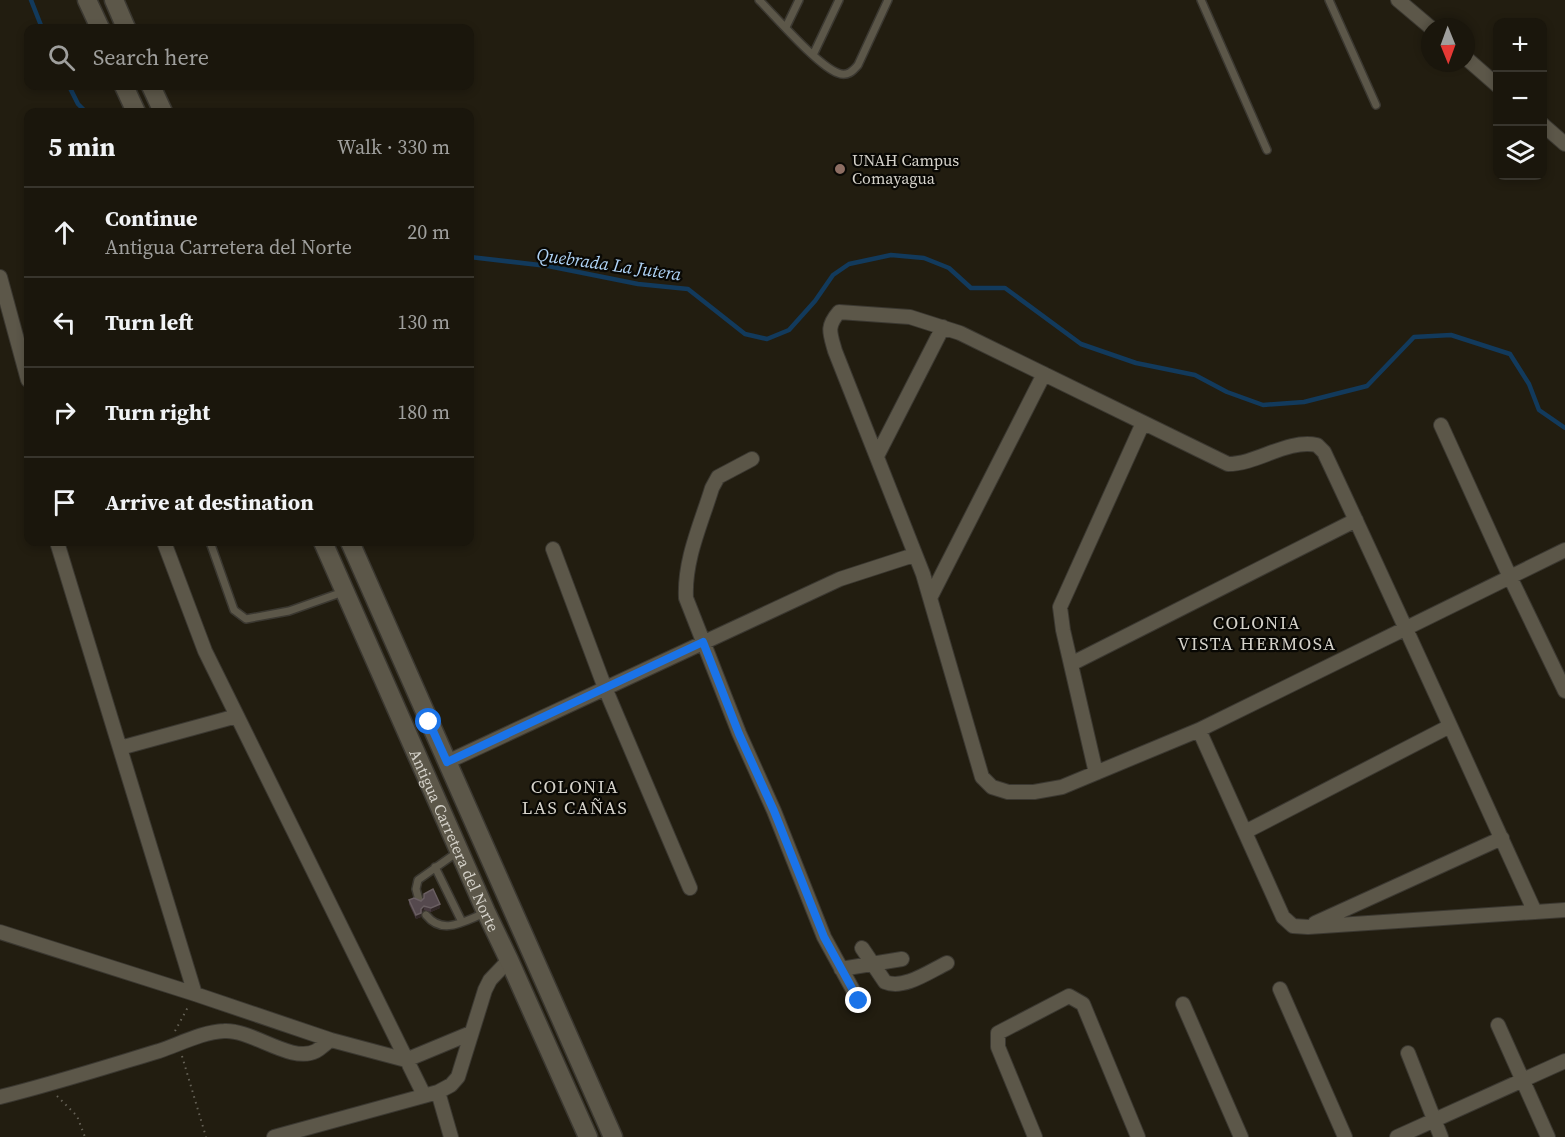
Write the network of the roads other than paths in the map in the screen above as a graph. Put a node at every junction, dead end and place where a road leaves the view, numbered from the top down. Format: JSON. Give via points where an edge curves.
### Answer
{"nodes":[{"id":1,"x":87,"y":0,"type":"edge"},
{"id":2,"x":114,"y":0,"type":"edge"},
{"id":3,"x":759,"y":0,"type":"edge"},
{"id":4,"x":799,"y":0,"type":"edge"},
{"id":5,"x":838,"y":0,"type":"edge"},
{"id":6,"x":888,"y":0,"type":"edge"},
{"id":7,"x":1201,"y":0,"type":"edge"},
{"id":8,"x":1329,"y":0,"type":"edge"},
{"id":9,"x":1398,"y":0,"type":"edge"},
{"id":10,"x":1421,"y":19,"type":"edge"},
{"id":11,"x":98,"y":24,"type":"edge"},
{"id":12,"x":124,"y":24,"type":"edge"},
{"id":13,"x":786,"y":27,"type":"junction"},
{"id":14,"x":813,"y":55,"type":"junction"},
{"id":15,"x":1475,"y":66,"type":"edge"},
{"id":16,"x":1493,"y":82,"type":"edge"},
{"id":17,"x":126,"y":90,"type":"edge"},
{"id":18,"x":153,"y":90,"type":"edge"},
{"id":19,"x":1376,"y":105,"type":"dead end"},
{"id":20,"x":134,"y":108,"type":"edge"},
{"id":21,"x":161,"y":108,"type":"edge"},
{"id":22,"x":1544,"y":126,"type":"edge"},
{"id":23,"x":1565,"y":144,"type":"edge"},
{"id":24,"x":1267,"y":150,"type":"dead end"},
{"id":25,"x":0,"y":277,"type":"edge"},
{"id":26,"x":944,"y":327,"type":"junction"},
{"id":27,"x":24,"y":365,"type":"edge"},
{"id":28,"x":1044,"y":374,"type":"junction"},
{"id":29,"x":1143,"y":423,"type":"junction"},
{"id":30,"x":1441,"y":425,"type":"dead end"},
{"id":31,"x":877,"y":456,"type":"junction"},
{"id":32,"x":753,"y":459,"type":"dead end"},
{"id":33,"x":1356,"y":520,"type":"junction"},
{"id":34,"x":58,"y":546,"type":"edge"},
{"id":35,"x":166,"y":546,"type":"edge"},
{"id":36,"x":211,"y":546,"type":"edge"},
{"id":37,"x":325,"y":546,"type":"edge"},
{"id":38,"x":352,"y":546,"type":"edge"},
{"id":39,"x":553,"y":549,"type":"dead end"},
{"id":40,"x":1565,"y":550,"type":"edge"},
{"id":41,"x":914,"y":555,"type":"junction"},
{"id":42,"x":1509,"y":577,"type":"junction"},
{"id":43,"x":345,"y":591,"type":"junction"},
{"id":44,"x":930,"y":598,"type":"junction"},
{"id":45,"x":1406,"y":628,"type":"junction"},
{"id":46,"x":703,"y":642,"type":"junction"},
{"id":47,"x":1071,"y":664,"type":"junction"},
{"id":48,"x":605,"y":688,"type":"junction"},
{"id":49,"x":1565,"y":691,"type":"edge"},
{"id":50,"x":237,"y":716,"type":"junction"},
{"id":51,"x":1450,"y":726,"type":"junction"},
{"id":52,"x":1199,"y":730,"type":"junction"},
{"id":53,"x":120,"y":748,"type":"junction"},
{"id":54,"x":447,"y":762,"type":"junction"},
{"id":55,"x":1096,"y":773,"type":"junction"},
{"id":56,"x":1245,"y":832,"type":"junction"},
{"id":57,"x":1502,"y":838,"type":"junction"},
{"id":58,"x":459,"y":851,"type":"junction"},
{"id":59,"x":435,"y":867,"type":"junction"},
{"id":60,"x":690,"y":888,"type":"dead end"},
{"id":61,"x":419,"y":900,"type":"edge"},
{"id":62,"x":1565,"y":910,"type":"edge"},
{"id":63,"x":486,"y":912,"type":"junction"},
{"id":64,"x":1535,"y":912,"type":"junction"},
{"id":65,"x":426,"y":915,"type":"dead end"},
{"id":66,"x":462,"y":922,"type":"junction"},
{"id":67,"x":1308,"y":927,"type":"junction"},
{"id":68,"x":0,"y":932,"type":"edge"},
{"id":69,"x":862,"y":948,"type":"dead end"},
{"id":70,"x":902,"y":959,"type":"dead end"},
{"id":71,"x":509,"y":960,"type":"junction"},
{"id":72,"x":872,"y":963,"type":"junction"},
{"id":73,"x":947,"y":963,"type":"dead end"},
{"id":74,"x":841,"y":969,"type":"junction"},
{"id":75,"x":1280,"y":989,"type":"dead end"},
{"id":76,"x":195,"y":994,"type":"junction"},
{"id":77,"x":859,"y":1001,"type":"dead end"},
{"id":78,"x":1182,"y":1004,"type":"dead end"},
{"id":79,"x":1498,"y":1025,"type":"dead end"},
{"id":80,"x":471,"y":1033,"type":"junction"},
{"id":81,"x":331,"y":1040,"type":"junction"},
{"id":82,"x":1408,"y":1053,"type":"dead end"},
{"id":83,"x":406,"y":1060,"type":"junction"},
{"id":84,"x":1565,"y":1061,"type":"edge"},
{"id":85,"x":1522,"y":1080,"type":"junction"},
{"id":86,"x":438,"y":1092,"type":"junction"},
{"id":87,"x":424,"y":1095,"type":"junction"},
{"id":88,"x":0,"y":1097,"type":"edge"},
{"id":89,"x":1434,"y":1120,"type":"junction"},
{"id":90,"x":274,"y":1137,"type":"edge"},
{"id":91,"x":451,"y":1137,"type":"edge"},
{"id":92,"x":588,"y":1137,"type":"edge"},
{"id":93,"x":614,"y":1137,"type":"edge"},
{"id":94,"x":1035,"y":1137,"type":"edge"},
{"id":95,"x":1138,"y":1137,"type":"edge"},
{"id":96,"x":1241,"y":1137,"type":"edge"},
{"id":97,"x":1345,"y":1137,"type":"edge"},
{"id":98,"x":1397,"y":1137,"type":"edge"},
{"id":99,"x":1441,"y":1137,"type":"edge"},
{"id":100,"x":1548,"y":1137,"type":"edge"}],
"edges":[{"from":1,"to":11,"type":"main road"},
{"from":2,"to":12,"type":"main road"},
{"from":3,"to":13,"type":"lane"},
{"from":4,"to":13,"type":"lane"},
{"from":5,"to":14,"type":"lane"},
{"from":6,"to":14,"type":"lane","via":[[853,70],[837,73]]},
{"from":7,"to":24,"type":"lane"},
{"from":8,"to":19,"type":"lane"},
{"from":9,"to":10,"type":"street"},
{"from":13,"to":14,"type":"lane"},
{"from":15,"to":16,"type":"street"},
{"from":17,"to":20,"type":"main road"},
{"from":18,"to":21,"type":"main road"},
{"from":22,"to":23,"type":"street"},
{"from":25,"to":27,"type":"street"},
{"from":26,"to":28,"type":"street"},
{"from":26,"to":31,"type":"street"},
{"from":26,"to":31,"type":"street","via":[[910,317],[839,312],[831,321],[834,351]]},
{"from":28,"to":29,"type":"street"},
{"from":28,"to":44,"type":"street"},
{"from":29,"to":33,"type":"street","via":[[1228,465],[1296,444],[1317,445]]},
{"from":29,"to":47,"type":"street","via":[[1060,607]]},
{"from":30,"to":42,"type":"street"},
{"from":31,"to":41,"type":"street"},
{"from":32,"to":46,"type":"street","via":[[718,477],[689,561],[686,598]]},
{"from":33,"to":45,"type":"street"},
{"from":33,"to":47,"type":"street"},
{"from":34,"to":53,"type":"street"},
{"from":35,"to":50,"type":"street","via":[[205,651]]},
{"from":36,"to":43,"type":"lane","via":[[234,610],[246,619],[289,611]]},
{"from":37,"to":43,"type":"main road","name":"Antigua Carretera del Norte"},
{"from":38,"to":54,"type":"main road","name":"Antigua Carretera del Norte"},
{"from":39,"to":48,"type":"street"},
{"from":40,"to":42,"type":"street"},
{"from":41,"to":44,"type":"street"},
{"from":41,"to":46,"type":"street","via":[[840,579]]},
{"from":42,"to":45,"type":"street"},
{"from":42,"to":49,"type":"street"},
{"from":43,"to":58,"type":"main road","name":"Antigua Carretera del Norte"},
{"from":44,"to":55,"type":"street","via":[[982,777],[992,787],[1008,792],[1034,792],[1062,787]]},
{"from":45,"to":51,"type":"street"},
{"from":45,"to":52,"type":"street"},
{"from":46,"to":48,"type":"street"},
{"from":46,"to":74,"type":"street","via":[[824,937]]},
{"from":47,"to":55,"type":"street"},
{"from":48,"to":54,"type":"street"},
{"from":48,"to":60,"type":"street"},
{"from":50,"to":53,"type":"street"},
{"from":50,"to":83,"type":"street"},
{"from":51,"to":56,"type":"street"},
{"from":51,"to":57,"type":"street"},
{"from":52,"to":55,"type":"street"},
{"from":52,"to":56,"type":"street"},
{"from":53,"to":76,"type":"street"},
{"from":54,"to":93,"type":"main road","name":"Antigua Carretera del Norte"},
{"from":56,"to":67,"type":"street","via":[[1283,917],[1293,926]]},
{"from":57,"to":64,"type":"street"},
{"from":57,"to":67,"type":"street"},
{"from":58,"to":59,"type":"lane"},
{"from":58,"to":63,"type":"main road","name":"Antigua Carretera del Norte"},
{"from":59,"to":61,"type":"lane","via":[[418,880]]},
{"from":59,"to":66,"type":"lane"},
{"from":62,"to":64,"type":"street"},
{"from":63,"to":66,"type":"lane"},
{"from":63,"to":71,"type":"main road","name":"Antigua Carretera del Norte"},
{"from":64,"to":67,"type":"street"},
{"from":65,"to":66,"type":"lane","via":[[442,927]]},
{"from":68,"to":76,"type":"street"},
{"from":69,"to":72,"type":"street"},
{"from":70,"to":72,"type":"street"},
{"from":71,"to":80,"type":"street","via":[[490,980]]},
{"from":71,"to":92,"type":"main road","name":"Antigua Carretera del Norte"},
{"from":72,"to":73,"type":"street","via":[[890,984],[909,981]]},
{"from":72,"to":74,"type":"street"},
{"from":74,"to":77,"type":"street"},
{"from":75,"to":97,"type":"street"},
{"from":76,"to":81,"type":"street"},
{"from":78,"to":96,"type":"street"},
{"from":79,"to":85,"type":"street"},
{"from":80,"to":83,"type":"street"},
{"from":80,"to":86,"type":"street","via":[[458,1077]]},
{"from":81,"to":83,"type":"street"},
{"from":81,"to":88,"type":"street","via":[[316,1051],[298,1054],[226,1030]]},
{"from":82,"to":89,"type":"street"},
{"from":83,"to":87,"type":"street"},
{"from":84,"to":85,"type":"street"},
{"from":85,"to":89,"type":"street"},
{"from":85,"to":100,"type":"street"},
{"from":86,"to":87,"type":"street"},
{"from":86,"to":91,"type":"street"},
{"from":87,"to":90,"type":"street"},
{"from":89,"to":98,"type":"street"},
{"from":89,"to":99,"type":"street"},
{"from":94,"to":95,"type":"street","via":[[998,1047],[998,1034],[1069,996],[1083,1004]]}]}
